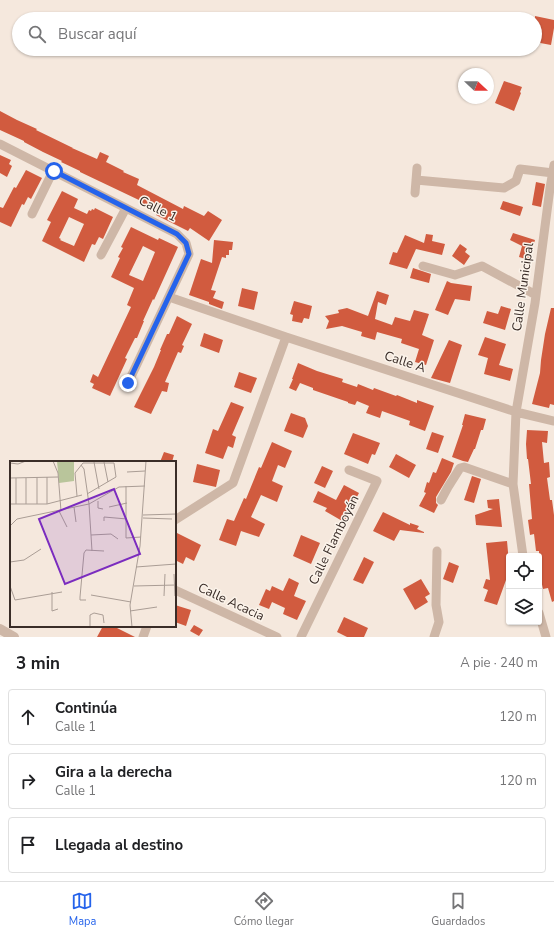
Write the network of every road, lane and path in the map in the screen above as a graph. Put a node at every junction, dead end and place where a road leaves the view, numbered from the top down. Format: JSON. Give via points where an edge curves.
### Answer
{"nodes":[{"id":1,"x":0,"y":144,"type":"edge"},
{"id":2,"x":417,"y":168,"type":"dead end"},
{"id":3,"x":553,"y":169,"type":"edge"},
{"id":4,"x":54,"y":171,"type":"junction"},
{"id":5,"x":416,"y":180,"type":"junction"},
{"id":6,"x":552,"y":188,"type":"edge"},
{"id":7,"x":415,"y":193,"type":"dead end"},
{"id":8,"x":126,"y":208,"type":"junction"},
{"id":9,"x":32,"y":214,"type":"dead end"},
{"id":10,"x":101,"y":255,"type":"dead end"},
{"id":11,"x":423,"y":266,"type":"dead end"},
{"id":12,"x":536,"y":295,"type":"junction"},
{"id":13,"x":169,"y":297,"type":"junction"},
{"id":14,"x":286,"y":337,"type":"junction"},
{"id":15,"x":128,"y":383,"type":"dead end"},
{"id":16,"x":516,"y":412,"type":"junction"},
{"id":17,"x":554,"y":421,"type":"edge"},
{"id":18,"x":349,"y":470,"type":"dead end"},
{"id":19,"x":513,"y":484,"type":"junction"},
{"id":20,"x":441,"y":500,"type":"dead end"},
{"id":21,"x":176,"y":519,"type":"edge"},
{"id":22,"x":437,"y":551,"type":"dead end"},
{"id":23,"x":523,"y":553,"type":"edge"},
{"id":24,"x":176,"y":590,"type":"edge"},
{"id":25,"x":542,"y":623,"type":"edge"},
{"id":26,"x":147,"y":627,"type":"edge"},
{"id":27,"x":0,"y":629,"type":"edge"},
{"id":28,"x":14,"y":637,"type":"edge"},
{"id":29,"x":143,"y":637,"type":"edge"},
{"id":30,"x":277,"y":637,"type":"edge"},
{"id":31,"x":301,"y":637,"type":"edge"},
{"id":32,"x":434,"y":637,"type":"edge"},
{"id":33,"x":546,"y":637,"type":"edge"}],
"edges":[{"from":1,"to":4,"type":"street","name":"Calle 1"},
{"from":2,"to":5,"type":"street"},
{"from":3,"to":5,"type":"street","via":[[520,169],[516,181],[504,188]]},
{"from":3,"to":6,"type":"street","name":"Calle Municipal"},
{"from":4,"to":8,"type":"street","name":"Calle 1"},
{"from":4,"to":9,"type":"street"},
{"from":5,"to":7,"type":"street"},
{"from":6,"to":12,"type":"street","name":"Calle Municipal"},
{"from":8,"to":10,"type":"street"},
{"from":8,"to":13,"type":"street","name":"Calle 1","via":[[177,234],[186,243],[189,254]]},
{"from":11,"to":12,"type":"street","via":[[455,275],[482,266]]},
{"from":12,"to":16,"type":"street","name":"Calle Municipal"},
{"from":13,"to":14,"type":"street","name":"Calle A"},
{"from":13,"to":15,"type":"street","name":"Calle 1"},
{"from":14,"to":16,"type":"street","name":"Calle A"},
{"from":14,"to":21,"type":"street","via":[[233,483]]},
{"from":16,"to":17,"type":"street","name":"Calle A"},
{"from":16,"to":19,"type":"street","name":"Calle Municipal"},
{"from":18,"to":31,"type":"street","name":"Calle Flamboyán","via":[[377,481]]},
{"from":19,"to":20,"type":"street","via":[[464,467],[460,468]]},
{"from":19,"to":23,"type":"street","name":"Calle Municipal"},
{"from":22,"to":32,"type":"street","via":[[436,605],[439,622]]},
{"from":24,"to":30,"type":"street","name":"Calle Acacia"},
{"from":25,"to":33,"type":"street"},
{"from":26,"to":29,"type":"street"},
{"from":27,"to":28,"type":"street"}]}
